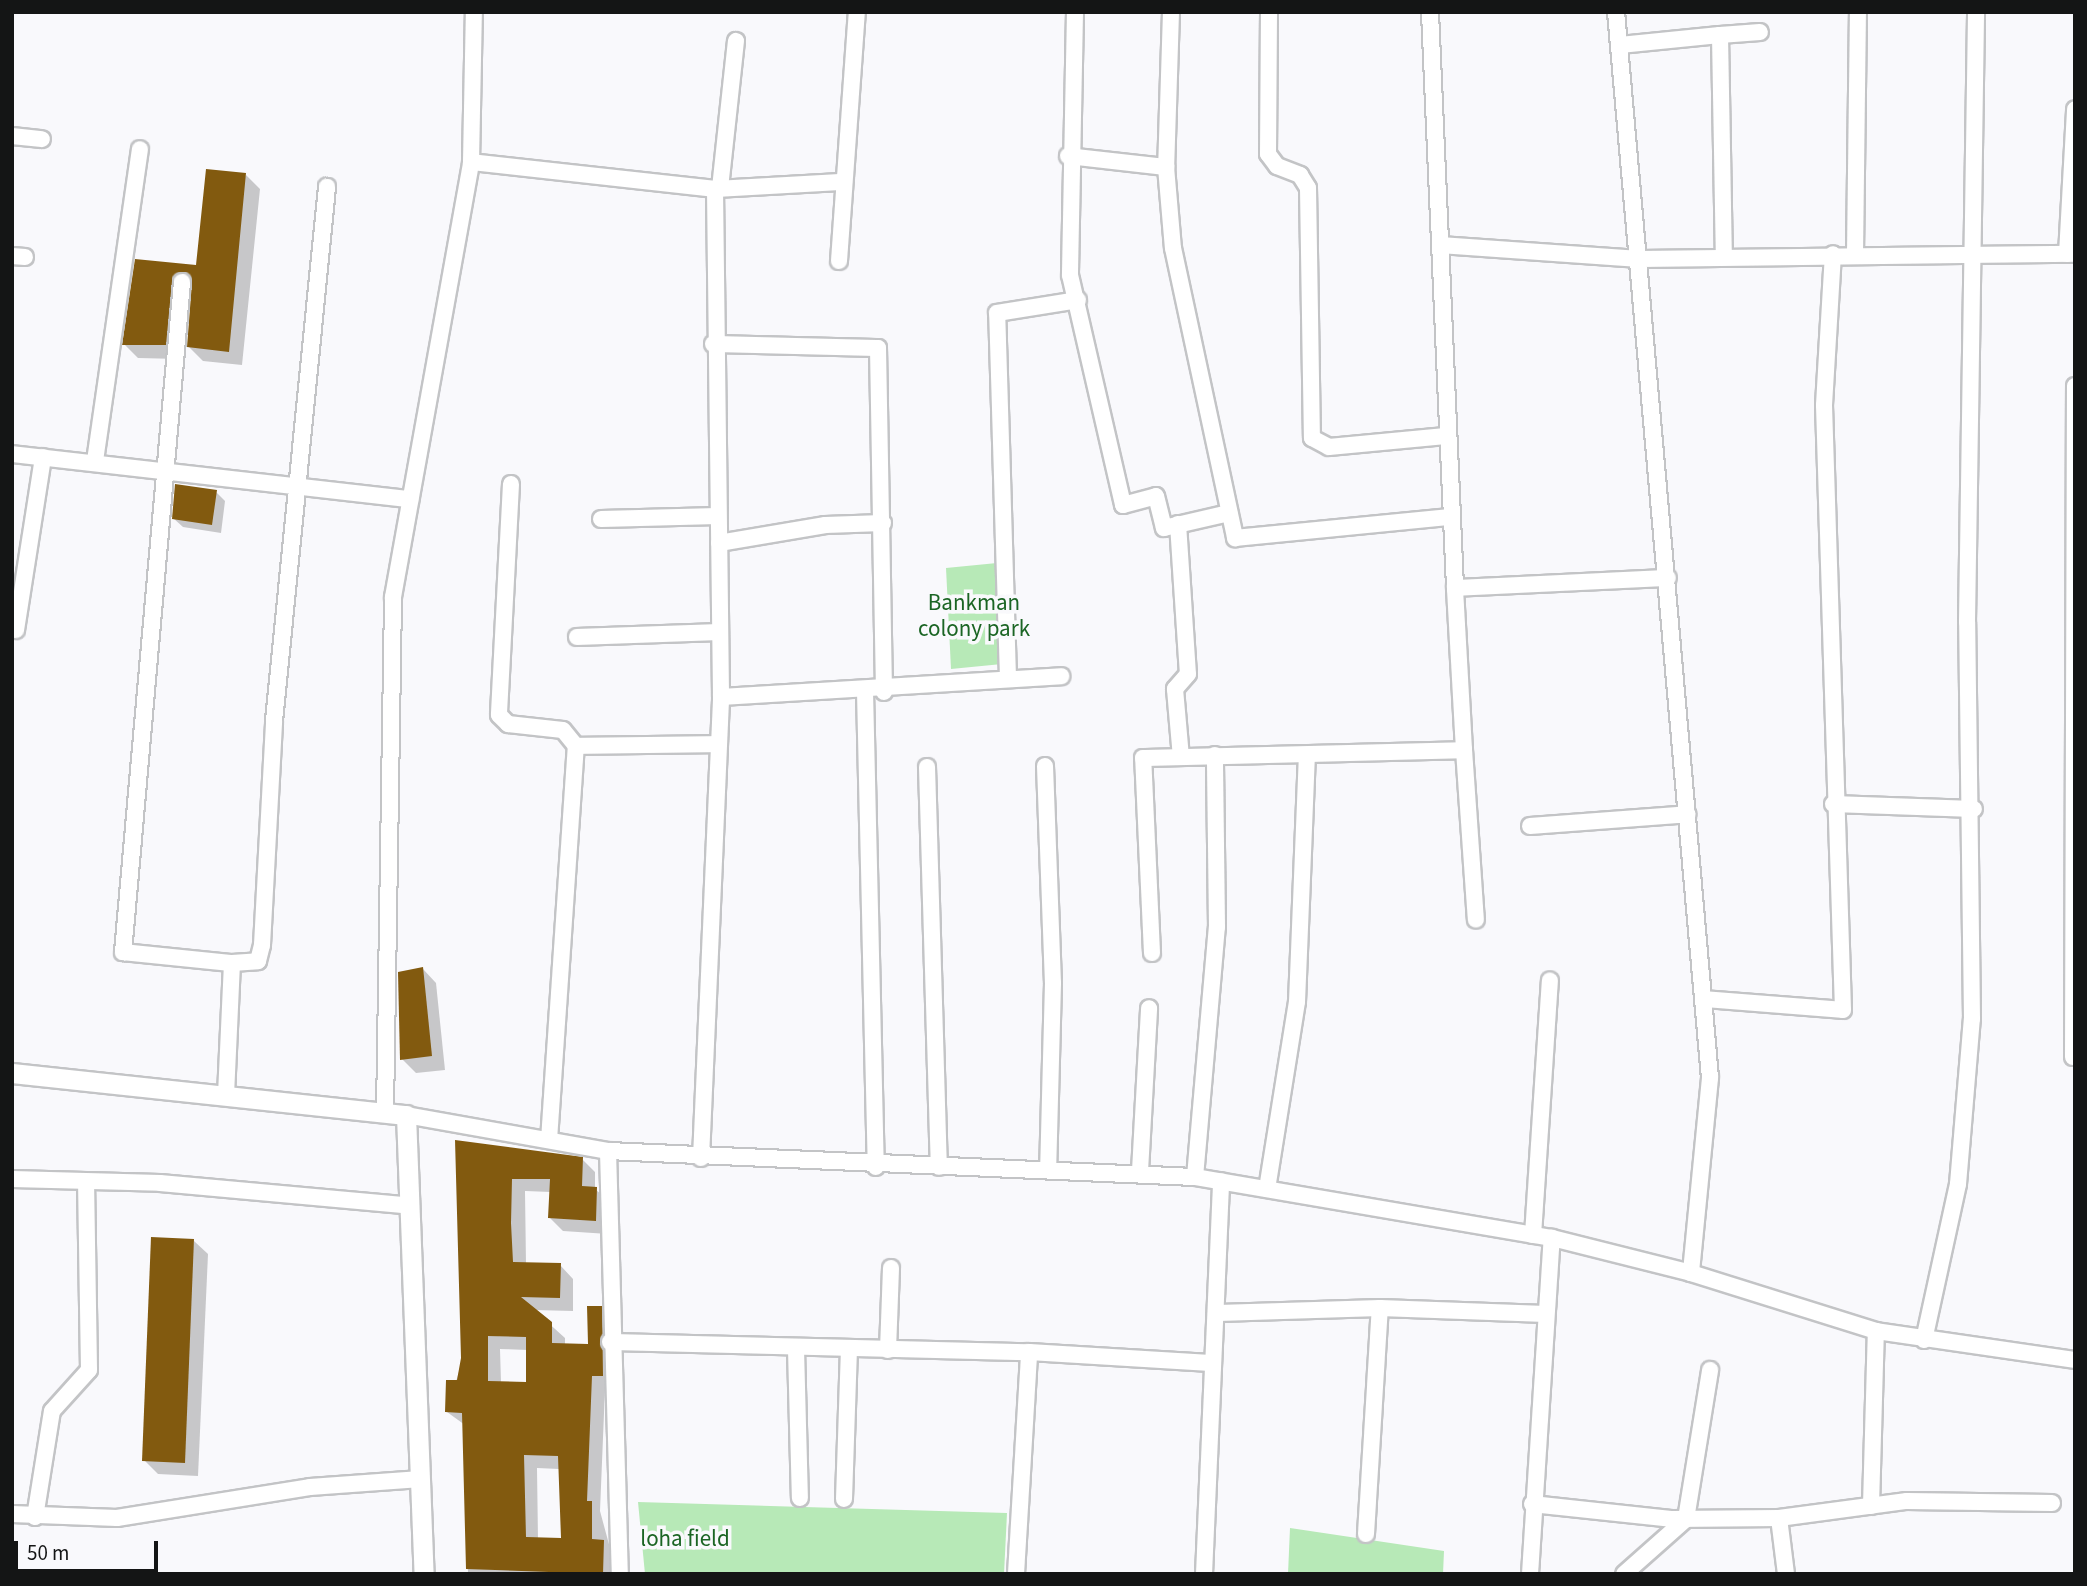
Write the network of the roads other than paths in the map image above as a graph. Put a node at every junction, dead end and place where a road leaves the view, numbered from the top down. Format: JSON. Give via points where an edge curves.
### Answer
{"nodes":[{"id":1,"x":474,"y":12,"type":"edge"},
{"id":2,"x":857,"y":12,"type":"edge"},
{"id":3,"x":1075,"y":12,"type":"edge"},
{"id":4,"x":1171,"y":12,"type":"edge"},
{"id":5,"x":1269,"y":12,"type":"edge"},
{"id":6,"x":1430,"y":12,"type":"edge"},
{"id":7,"x":1616,"y":12,"type":"edge"},
{"id":8,"x":1858,"y":12,"type":"edge"},
{"id":9,"x":1976,"y":12,"type":"edge"},
{"id":10,"x":1760,"y":32,"type":"dead end"},
{"id":11,"x":1720,"y":35,"type":"junction"},
{"id":12,"x":736,"y":41,"type":"dead end"},
{"id":13,"x":1620,"y":45,"type":"junction"},
{"id":14,"x":2075,"y":109,"type":"edge"},
{"id":15,"x":12,"y":135,"type":"edge"},
{"id":16,"x":42,"y":139,"type":"dead end"},
{"id":17,"x":140,"y":149,"type":"dead end"},
{"id":18,"x":1068,"y":156,"type":"junction"},
{"id":19,"x":471,"y":162,"type":"junction"},
{"id":20,"x":1166,"y":167,"type":"junction"},
{"id":21,"x":841,"y":182,"type":"junction"},
{"id":22,"x":327,"y":187,"type":"dead end"},
{"id":23,"x":718,"y":188,"type":"junction"},
{"id":24,"x":1440,"y":245,"type":"junction"},
{"id":25,"x":1724,"y":254,"type":"junction"},
{"id":26,"x":1833,"y":254,"type":"junction"},
{"id":27,"x":1855,"y":254,"type":"junction"},
{"id":28,"x":1973,"y":254,"type":"junction"},
{"id":29,"x":2071,"y":254,"type":"edge"},
{"id":30,"x":1640,"y":259,"type":"junction"},
{"id":31,"x":839,"y":261,"type":"dead end"},
{"id":32,"x":182,"y":282,"type":"dead end"},
{"id":33,"x":1078,"y":300,"type":"junction"},
{"id":34,"x":713,"y":344,"type":"junction"},
{"id":35,"x":2075,"y":386,"type":"edge"},
{"id":36,"x":1445,"y":436,"type":"junction"},
{"id":37,"x":12,"y":454,"type":"edge"},
{"id":38,"x":43,"y":457,"type":"junction"},
{"id":39,"x":95,"y":461,"type":"junction"},
{"id":40,"x":162,"y":469,"type":"junction"},
{"id":41,"x":511,"y":484,"type":"dead end"},
{"id":42,"x":295,"y":485,"type":"junction"},
{"id":43,"x":410,"y":499,"type":"junction"},
{"id":44,"x":1229,"y":513,"type":"junction"},
{"id":45,"x":718,"y":516,"type":"junction"},
{"id":46,"x":1450,"y":517,"type":"junction"},
{"id":47,"x":601,"y":519,"type":"dead end"},
{"id":48,"x":883,"y":523,"type":"junction"},
{"id":49,"x":1178,"y":524,"type":"junction"},
{"id":50,"x":719,"y":543,"type":"junction"},
{"id":51,"x":1668,"y":578,"type":"junction"},
{"id":52,"x":1455,"y":588,"type":"junction"},
{"id":53,"x":16,"y":630,"type":"dead end"},
{"id":54,"x":719,"y":632,"type":"junction"},
{"id":55,"x":577,"y":637,"type":"dead end"},
{"id":56,"x":1061,"y":676,"type":"dead end"},
{"id":57,"x":1008,"y":678,"type":"junction"},
{"id":58,"x":865,"y":691,"type":"junction"},
{"id":59,"x":884,"y":692,"type":"junction"},
{"id":60,"x":721,"y":697,"type":"junction"},
{"id":61,"x":718,"y":744,"type":"junction"},
{"id":62,"x":576,"y":746,"type":"junction"},
{"id":63,"x":1464,"y":750,"type":"junction"},
{"id":64,"x":1215,"y":755,"type":"junction"},
{"id":65,"x":1181,"y":757,"type":"junction"},
{"id":66,"x":1307,"y":758,"type":"junction"},
{"id":67,"x":1045,"y":766,"type":"dead end"},
{"id":68,"x":927,"y":767,"type":"dead end"},
{"id":69,"x":2074,"y":788,"type":"edge"},
{"id":70,"x":1833,"y":804,"type":"junction"},
{"id":71,"x":1975,"y":809,"type":"junction"},
{"id":72,"x":1688,"y":814,"type":"junction"},
{"id":73,"x":1530,"y":826,"type":"dead end"},
{"id":74,"x":1476,"y":920,"type":"dead end"},
{"id":75,"x":1152,"y":953,"type":"dead end"},
{"id":76,"x":232,"y":963,"type":"junction"},
{"id":77,"x":1550,"y":981,"type":"dead end"},
{"id":78,"x":1704,"y":999,"type":"junction"},
{"id":79,"x":1149,"y":1008,"type":"dead end"},
{"id":80,"x":2073,"y":1057,"type":"edge"},
{"id":81,"x":12,"y":1073,"type":"edge"},
{"id":82,"x":226,"y":1094,"type":"junction"},
{"id":83,"x":385,"y":1113,"type":"junction"},
{"id":84,"x":406,"y":1115,"type":"junction"},
{"id":85,"x":549,"y":1140,"type":"junction"},
{"id":86,"x":608,"y":1151,"type":"junction"},
{"id":87,"x":701,"y":1158,"type":"junction"},
{"id":88,"x":876,"y":1167,"type":"junction"},
{"id":89,"x":939,"y":1167,"type":"junction"},
{"id":90,"x":1048,"y":1168,"type":"junction"},
{"id":91,"x":1140,"y":1171,"type":"junction"},
{"id":92,"x":1195,"y":1177,"type":"junction"},
{"id":93,"x":12,"y":1179,"type":"edge"},
{"id":94,"x":1221,"y":1181,"type":"junction"},
{"id":95,"x":86,"y":1183,"type":"junction"},
{"id":96,"x":1267,"y":1189,"type":"junction"},
{"id":97,"x":411,"y":1206,"type":"junction"},
{"id":98,"x":1533,"y":1235,"type":"junction"},
{"id":99,"x":1552,"y":1238,"type":"junction"},
{"id":100,"x":891,"y":1268,"type":"dead end"},
{"id":101,"x":1691,"y":1273,"type":"junction"},
{"id":102,"x":1380,"y":1308,"type":"junction"},
{"id":103,"x":1218,"y":1312,"type":"junction"},
{"id":104,"x":1546,"y":1314,"type":"junction"},
{"id":105,"x":1877,"y":1331,"type":"junction"},
{"id":106,"x":1924,"y":1340,"type":"junction"},
{"id":107,"x":610,"y":1342,"type":"junction"},
{"id":108,"x":796,"y":1349,"type":"junction"},
{"id":109,"x":849,"y":1350,"type":"junction"},
{"id":110,"x":888,"y":1350,"type":"junction"},
{"id":111,"x":1029,"y":1352,"type":"junction"},
{"id":112,"x":2075,"y":1360,"type":"edge"},
{"id":113,"x":1211,"y":1363,"type":"junction"},
{"id":114,"x":1710,"y":1370,"type":"dead end"},
{"id":115,"x":421,"y":1479,"type":"junction"},
{"id":116,"x":800,"y":1498,"type":"dead end"},
{"id":117,"x":844,"y":1499,"type":"dead end"},
{"id":118,"x":2052,"y":1503,"type":"dead end"},
{"id":119,"x":1532,"y":1504,"type":"junction"},
{"id":120,"x":1871,"y":1506,"type":"junction"},
{"id":121,"x":12,"y":1514,"type":"edge"},
{"id":122,"x":35,"y":1517,"type":"junction"},
{"id":123,"x":1779,"y":1518,"type":"junction"},
{"id":124,"x":1686,"y":1519,"type":"junction"},
{"id":125,"x":1366,"y":1534,"type":"dead end"},
{"id":126,"x":424,"y":1574,"type":"edge"},
{"id":127,"x":620,"y":1574,"type":"edge"},
{"id":128,"x":1016,"y":1574,"type":"edge"},
{"id":129,"x":1204,"y":1574,"type":"edge"},
{"id":130,"x":1530,"y":1574,"type":"edge"},
{"id":131,"x":1624,"y":1574,"type":"edge"},
{"id":132,"x":1786,"y":1574,"type":"edge"}],
"edges":[{"from":1,"to":19,"type":"street"},
{"from":2,"to":21,"type":"street"},
{"from":3,"to":18,"type":"street"},
{"from":4,"to":20,"type":"street"},
{"from":5,"to":36,"type":"street","via":[[1268,154],[1277,166],[1300,175],[1308,188],[1312,438],[1329,447]]},
{"from":6,"to":24,"type":"street"},
{"from":7,"to":13,"type":"street"},
{"from":8,"to":27,"type":"street"},
{"from":9,"to":28,"type":"street"},
{"from":10,"to":11,"type":"street"},
{"from":11,"to":13,"type":"street"},
{"from":11,"to":25,"type":"street"},
{"from":12,"to":23,"type":"street"},
{"from":13,"to":30,"type":"street"},
{"from":14,"to":29,"type":"street"},
{"from":15,"to":16,"type":"street"},
{"from":17,"to":39,"type":"street"},
{"from":18,"to":20,"type":"street"},
{"from":18,"to":33,"type":"street","via":[[1070,275]]},
{"from":19,"to":23,"type":"street"},
{"from":19,"to":43,"type":"street"},
{"from":20,"to":44,"type":"street","via":[[1182,301]]},
{"from":21,"to":23,"type":"street"},
{"from":21,"to":31,"type":"street"},
{"from":22,"to":42,"type":"street"},
{"from":23,"to":34,"type":"street"},
{"from":24,"to":30,"type":"street"},
{"from":24,"to":36,"type":"street"},
{"from":25,"to":26,"type":"street"},
{"from":25,"to":30,"type":"street"},
{"from":26,"to":27,"type":"street"},
{"from":26,"to":70,"type":"street","via":[[1824,405]]},
{"from":27,"to":28,"type":"street"},
{"from":28,"to":29,"type":"street"},
{"from":28,"to":71,"type":"street","via":[[1968,622]]},
{"from":30,"to":51,"type":"street"},
{"from":32,"to":40,"type":"street"},
{"from":33,"to":49,"type":"street","via":[[1122,505],[1156,496],[1164,528]]},
{"from":33,"to":57,"type":"street","via":[[997,313]]},
{"from":34,"to":45,"type":"street"},
{"from":34,"to":48,"type":"street","via":[[878,348]]},
{"from":35,"to":69,"type":"street"},
{"from":36,"to":46,"type":"street"},
{"from":37,"to":38,"type":"street"},
{"from":38,"to":39,"type":"street"},
{"from":38,"to":53,"type":"street"},
{"from":39,"to":40,"type":"street"},
{"from":40,"to":42,"type":"street"},
{"from":40,"to":76,"type":"street","via":[[123,952]]},
{"from":41,"to":62,"type":"street","via":[[499,715],[508,724],[563,730]]},
{"from":42,"to":43,"type":"street"},
{"from":42,"to":76,"type":"street","via":[[262,945],[258,961]]},
{"from":43,"to":83,"type":"street","via":[[393,597]]},
{"from":44,"to":46,"type":"street","via":[[1235,538]]},
{"from":44,"to":49,"type":"street"},
{"from":45,"to":47,"type":"street"},
{"from":45,"to":50,"type":"street"},
{"from":46,"to":52,"type":"street"},
{"from":48,"to":50,"type":"street","via":[[825,525]]},
{"from":48,"to":59,"type":"street"},
{"from":49,"to":65,"type":"street","via":[[1188,674],[1175,689]]},
{"from":50,"to":54,"type":"street"},
{"from":51,"to":52,"type":"street"},
{"from":51,"to":72,"type":"street"},
{"from":52,"to":63,"type":"street"},
{"from":54,"to":55,"type":"street"},
{"from":54,"to":60,"type":"street"},
{"from":56,"to":57,"type":"street"},
{"from":57,"to":59,"type":"street"},
{"from":58,"to":59,"type":"street"},
{"from":58,"to":60,"type":"street"},
{"from":58,"to":88,"type":"street"},
{"from":60,"to":61,"type":"street"},
{"from":61,"to":62,"type":"street"},
{"from":61,"to":87,"type":"street"},
{"from":62,"to":85,"type":"street"},
{"from":63,"to":66,"type":"street"},
{"from":63,"to":74,"type":"street"},
{"from":64,"to":65,"type":"street"},
{"from":64,"to":66,"type":"street"},
{"from":64,"to":92,"type":"street","via":[[1217,928]]},
{"from":65,"to":75,"type":"street","via":[[1143,758]]},
{"from":66,"to":96,"type":"street","via":[[1297,1002]]},
{"from":67,"to":90,"type":"street","via":[[1053,983]]},
{"from":68,"to":89,"type":"street"},
{"from":69,"to":80,"type":"street"},
{"from":70,"to":71,"type":"street"},
{"from":70,"to":78,"type":"street","via":[[1843,1010]]},
{"from":71,"to":106,"type":"street","via":[[1972,1019],[1958,1184]]},
{"from":72,"to":73,"type":"street"},
{"from":72,"to":78,"type":"street"},
{"from":76,"to":82,"type":"street"},
{"from":77,"to":98,"type":"street"},
{"from":78,"to":101,"type":"street","via":[[1710,1078]]},
{"from":79,"to":91,"type":"street"},
{"from":81,"to":82,"type":"street"},
{"from":82,"to":83,"type":"street"},
{"from":83,"to":84,"type":"street"},
{"from":84,"to":85,"type":"street"},
{"from":84,"to":97,"type":"street"},
{"from":85,"to":86,"type":"street"},
{"from":86,"to":87,"type":"street"},
{"from":86,"to":107,"type":"street"},
{"from":87,"to":88,"type":"street"},
{"from":88,"to":89,"type":"street"},
{"from":89,"to":90,"type":"street"},
{"from":90,"to":91,"type":"street"},
{"from":91,"to":92,"type":"street"},
{"from":92,"to":94,"type":"street"},
{"from":93,"to":95,"type":"street"},
{"from":94,"to":96,"type":"street"},
{"from":94,"to":103,"type":"street"},
{"from":95,"to":97,"type":"street","via":[[160,1183]]},
{"from":95,"to":122,"type":"street","via":[[89,1370],[52,1411]]},
{"from":96,"to":98,"type":"street"},
{"from":97,"to":115,"type":"street"},
{"from":98,"to":99,"type":"street"},
{"from":99,"to":101,"type":"street"},
{"from":99,"to":104,"type":"street"},
{"from":100,"to":110,"type":"street"},
{"from":101,"to":105,"type":"street"},
{"from":102,"to":103,"type":"street"},
{"from":102,"to":104,"type":"street"},
{"from":102,"to":125,"type":"street"},
{"from":103,"to":113,"type":"street"},
{"from":104,"to":119,"type":"street"},
{"from":105,"to":106,"type":"street"},
{"from":105,"to":120,"type":"street"},
{"from":106,"to":112,"type":"street"},
{"from":107,"to":108,"type":"street"},
{"from":107,"to":127,"type":"street"},
{"from":108,"to":109,"type":"street"},
{"from":108,"to":116,"type":"street"},
{"from":109,"to":110,"type":"street"},
{"from":109,"to":117,"type":"street"},
{"from":110,"to":111,"type":"street"},
{"from":111,"to":113,"type":"street"},
{"from":111,"to":128,"type":"street"},
{"from":113,"to":129,"type":"street"},
{"from":114,"to":124,"type":"street"},
{"from":115,"to":122,"type":"street","via":[[310,1487],[180,1512]]},
{"from":115,"to":126,"type":"street"},
{"from":118,"to":120,"type":"street"},
{"from":119,"to":124,"type":"street"},
{"from":119,"to":130,"type":"street"},
{"from":120,"to":123,"type":"street"},
{"from":121,"to":122,"type":"street"},
{"from":123,"to":124,"type":"street"},
{"from":123,"to":132,"type":"street"},
{"from":124,"to":131,"type":"street"}]}
